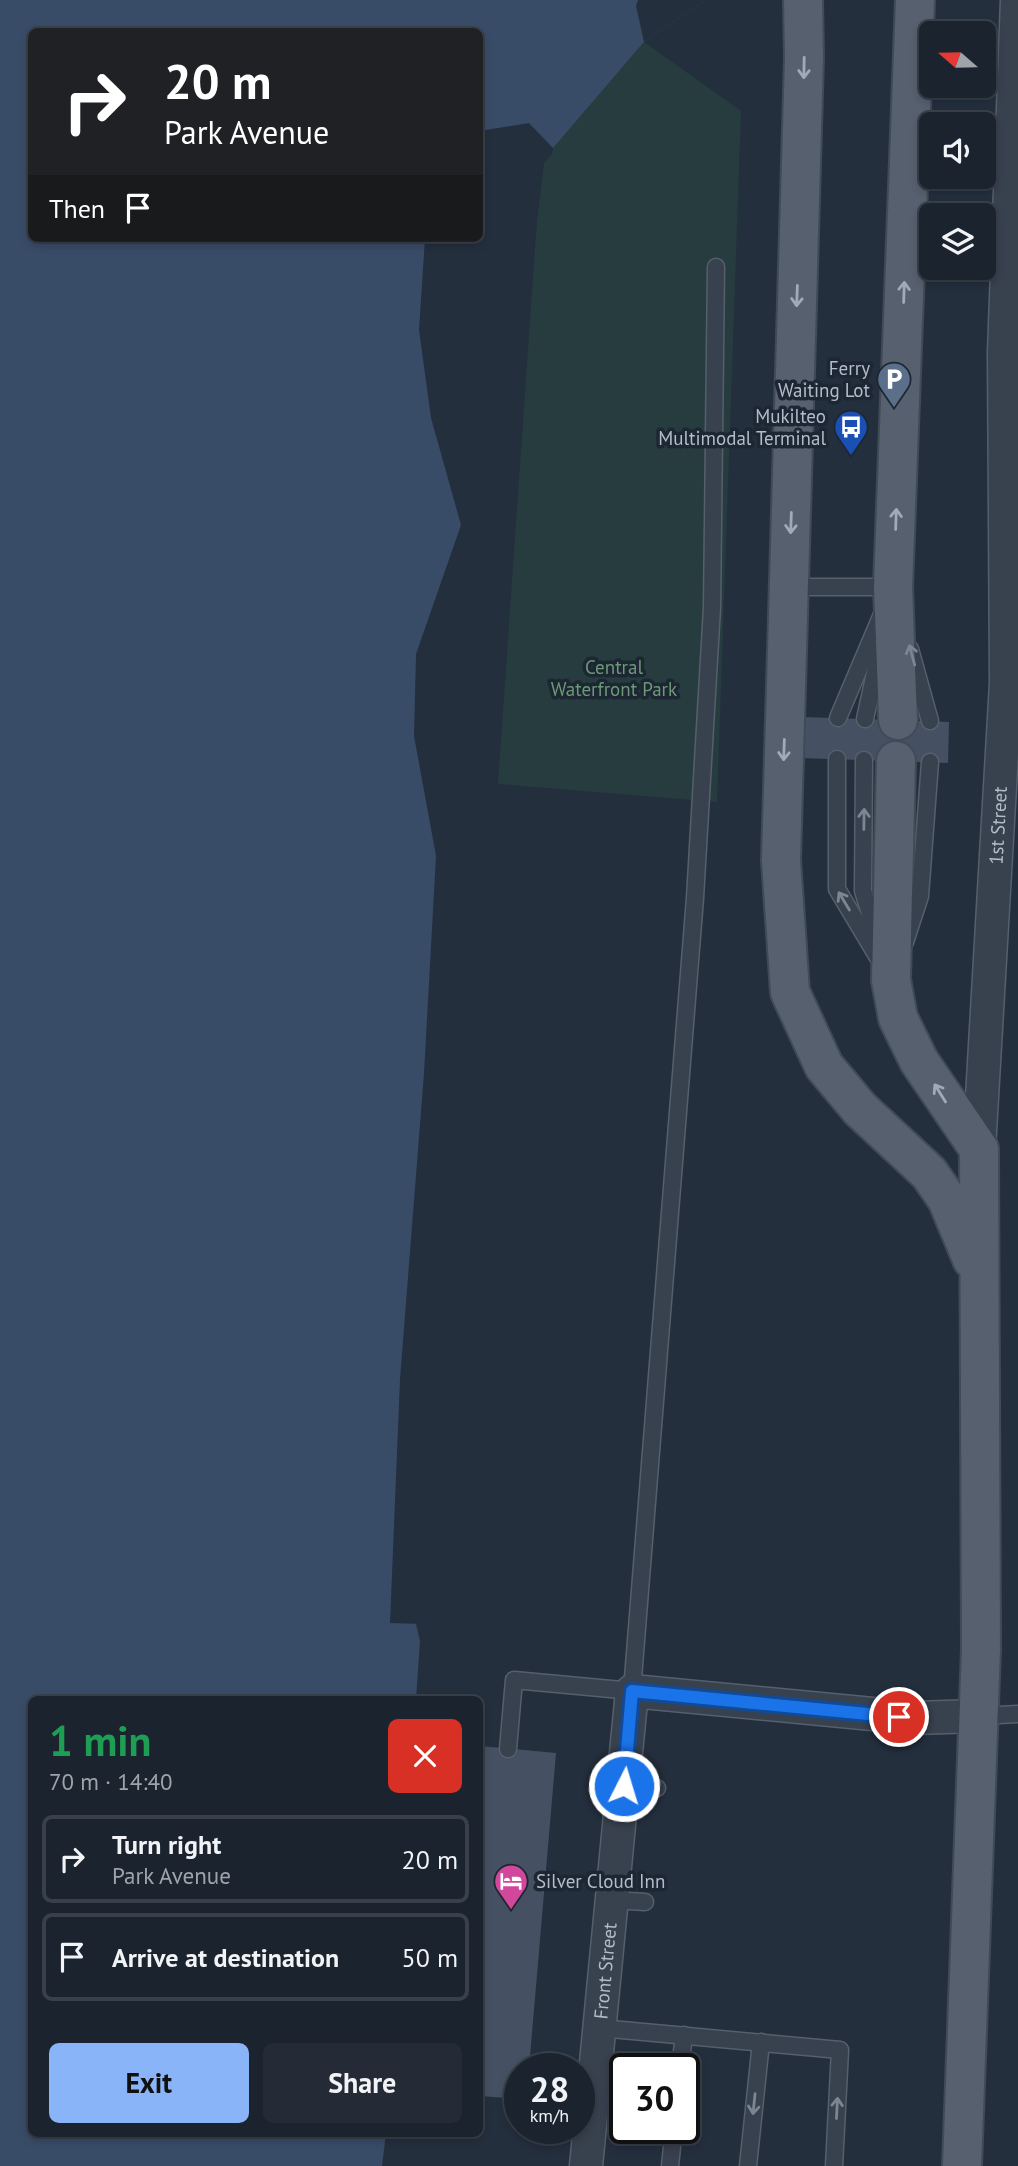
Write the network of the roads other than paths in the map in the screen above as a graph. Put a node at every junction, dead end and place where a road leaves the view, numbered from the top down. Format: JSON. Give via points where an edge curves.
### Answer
{"nodes":[{"id":1,"x":803,"y":0,"type":"edge"},
{"id":2,"x":915,"y":0,"type":"edge"},
{"id":3,"x":1017,"y":0,"type":"edge"},
{"id":4,"x":716,"y":267,"type":"dead end"},
{"id":5,"x":789,"y":587,"type":"junction"},
{"id":6,"x":893,"y":587,"type":"junction"},
{"id":7,"x":838,"y":718,"type":"dead end"},
{"id":8,"x":898,"y":720,"type":"dead end"},
{"id":9,"x":837,"y":760,"type":"dead end"},
{"id":10,"x":897,"y":761,"type":"dead end"},
{"id":11,"x":891,"y":980,"type":"junction"},
{"id":12,"x":979,"y":1149,"type":"junction"},
{"id":13,"x":978,"y":1272,"type":"junction"},
{"id":14,"x":632,"y":1691,"type":"junction"},
{"id":15,"x":1018,"y":1714,"type":"edge"},
{"id":16,"x":979,"y":1716,"type":"junction"},
{"id":17,"x":508,"y":1749,"type":"dead end"},
{"id":18,"x":624,"y":1786,"type":"junction"},
{"id":19,"x":657,"y":1788,"type":"dead end"},
{"id":20,"x":612,"y":1900,"type":"junction"},
{"id":21,"x":645,"y":1902,"type":"dead end"},
{"id":22,"x":600,"y":2028,"type":"junction"},
{"id":23,"x":684,"y":2035,"type":"junction"},
{"id":24,"x":761,"y":2042,"type":"junction"},
{"id":25,"x":682,"y":2053,"type":"edge"},
{"id":26,"x":595,"y":2059,"type":"edge"},
{"id":27,"x":586,"y":2144,"type":"edge"},
{"id":28,"x":672,"y":2144,"type":"edge"},
{"id":29,"x":586,"y":2166,"type":"edge"},
{"id":30,"x":670,"y":2166,"type":"edge"},
{"id":31,"x":748,"y":2166,"type":"edge"},
{"id":32,"x":834,"y":2166,"type":"edge"},
{"id":33,"x":962,"y":2166,"type":"edge"}],
"edges":[{"from":1,"to":5,"type":"main road","one_way":true},
{"from":6,"to":2,"type":"main road","one_way":true},
{"from":3,"to":12,"type":"street","name":"1st Street","via":[[1004,352],[1006,684]]},
{"from":4,"to":14,"type":"lane","via":[[711,622],[695,898]]},
{"from":5,"to":6,"type":"lane"},
{"from":5,"to":13,"type":"main road","one_way":true,"via":[[781,860],[790,992],[824,1066],[860,1109],[929,1173],[947,1199]]},
{"from":6,"to":7,"type":"lane"},
{"from":8,"to":6,"type":"main road","one_way":true},
{"from":11,"to":9,"type":"lane","one_way":true,"via":[[837,889]]},
{"from":10,"to":11,"type":"main road"},
{"from":12,"to":11,"type":"main road","one_way":true,"via":[[919,1061],[898,1018]]},
{"from":12,"to":13,"type":"main road","name":"1st Street"},
{"from":13,"to":16,"type":"main road","name":"1st Street"},
{"from":14,"to":16,"type":"street","via":[[914,1718]]},
{"from":14,"to":17,"type":"lane","via":[[514,1680]]},
{"from":14,"to":18,"type":"street","name":"Front Street"},
{"from":15,"to":16,"type":"lane"},
{"from":16,"to":33,"type":"main road","name":"1st Street"},
{"from":18,"to":19,"type":"lane"},
{"from":18,"to":20,"type":"street","name":"Front Street"},
{"from":20,"to":21,"type":"lane"},
{"from":20,"to":22,"type":"street","name":"Front Street"},
{"from":22,"to":23,"type":"lane"},
{"from":22,"to":26,"type":"street","name":"Front Street"},
{"from":23,"to":24,"type":"lane"},
{"from":23,"to":25,"type":"lane"},
{"from":24,"to":31,"type":"lane","one_way":true},
{"from":32,"to":24,"type":"lane","one_way":true,"via":[[840,2050]]},
{"from":27,"to":29,"type":"street","name":"Front Street"},
{"from":28,"to":30,"type":"lane"}]}
